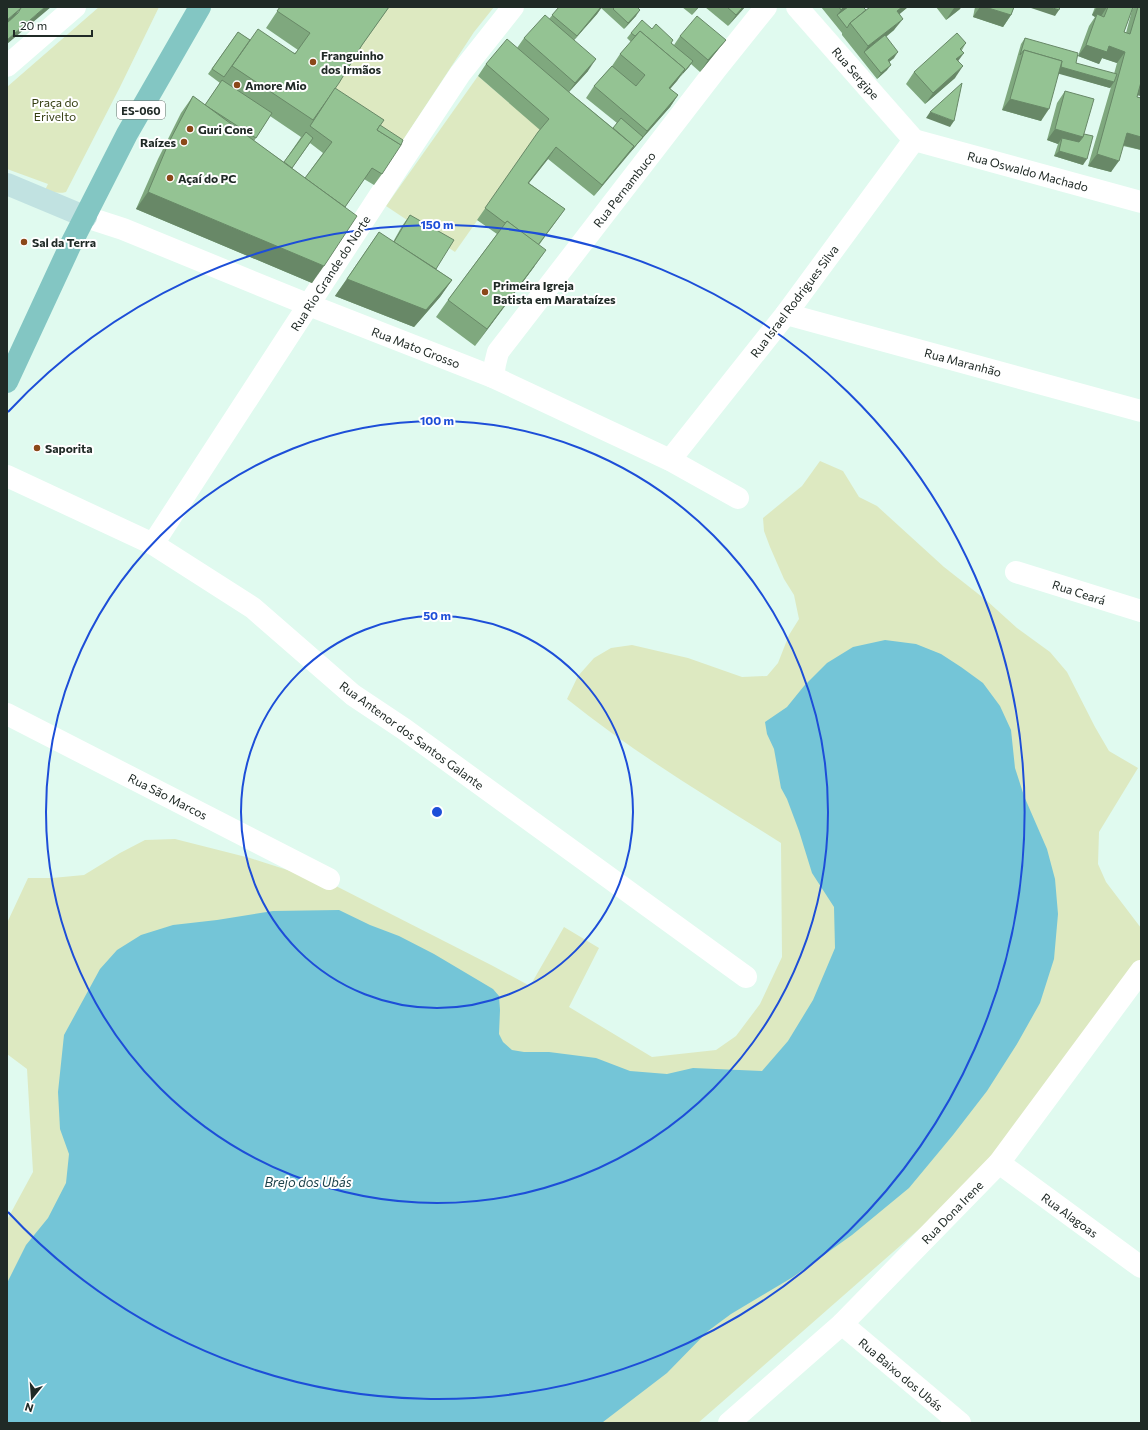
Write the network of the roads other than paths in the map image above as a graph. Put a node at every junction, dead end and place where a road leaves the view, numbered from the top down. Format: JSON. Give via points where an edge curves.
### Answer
{"nodes":[{"id":1,"x":75,"y":7,"type":"edge"},
{"id":2,"x":200,"y":7,"type":"edge"},
{"id":3,"x":514,"y":7,"type":"edge"},
{"id":4,"x":766,"y":7,"type":"edge"},
{"id":5,"x":797,"y":7,"type":"edge"},
{"id":6,"x":7,"y":66,"type":"edge"},
{"id":7,"x":914,"y":140,"type":"junction"},
{"id":8,"x":7,"y":184,"type":"edge"},
{"id":9,"x":1141,"y":202,"type":"edge"},
{"id":10,"x":86,"y":217,"type":"junction"},
{"id":11,"x":309,"y":306,"type":"junction"},
{"id":12,"x":786,"y":314,"type":"junction"},
{"id":13,"x":493,"y":377,"type":"junction"},
{"id":14,"x":7,"y":382,"type":"edge"},
{"id":15,"x":1141,"y":411,"type":"edge"},
{"id":16,"x":670,"y":460,"type":"junction"},
{"id":17,"x":7,"y":476,"type":"edge"},
{"id":18,"x":738,"y":498,"type":"dead end"},
{"id":19,"x":153,"y":544,"type":"junction"},
{"id":20,"x":1016,"y":572,"type":"dead end"},
{"id":21,"x":1141,"y":612,"type":"edge"},
{"id":22,"x":7,"y":714,"type":"edge"},
{"id":23,"x":329,"y":879,"type":"dead end"},
{"id":24,"x":1141,"y":971,"type":"edge"},
{"id":25,"x":746,"y":977,"type":"dead end"},
{"id":26,"x":999,"y":1164,"type":"junction"},
{"id":27,"x":1141,"y":1267,"type":"edge"},
{"id":28,"x":842,"y":1324,"type":"junction"},
{"id":29,"x":729,"y":1423,"type":"edge"},
{"id":30,"x":960,"y":1423,"type":"edge"}],
"edges":[{"from":1,"to":6,"type":"street"},
{"from":2,"to":10,"type":"main road","number":"ES-060","via":[[127,134]]},
{"from":3,"to":11,"type":"street","name":"Rua Rio Grande do Norte","via":[[460,74]]},
{"from":4,"to":13,"type":"street","name":"Rua Pernambuco","via":[[498,352]]},
{"from":5,"to":7,"type":"street","name":"Rua Sergipe"},
{"from":7,"to":9,"type":"street","name":"Rua Oswaldo Machado"},
{"from":7,"to":12,"type":"street","name":"Rua Israel Rodrigues Silva"},
{"from":8,"to":10,"type":"street"},
{"from":10,"to":11,"type":"street","name":"Rua Mato Grosso","via":[[123,229]]},
{"from":10,"to":14,"type":"main road","number":"ES-060"},
{"from":11,"to":13,"type":"street","name":"Rua Mato Grosso"},
{"from":11,"to":19,"type":"street","name":"Rua Rio Grande do Norte"},
{"from":12,"to":15,"type":"street","name":"Rua Maranhão"},
{"from":12,"to":16,"type":"street","name":"Rua Israel Rodrigues Silva"},
{"from":13,"to":16,"type":"street","name":"Rua Mato Grosso"},
{"from":16,"to":18,"type":"street","name":"Rua Mato Grosso"},
{"from":17,"to":19,"type":"street","name":"Rua Antenor dos Santos Galante"},
{"from":19,"to":25,"type":"street","name":"Rua Antenor dos Santos Galante","via":[[253,608],[353,695],[404,729]]},
{"from":20,"to":21,"type":"street","name":"Rua Ceará"},
{"from":22,"to":23,"type":"street","name":"Rua São Marcos"},
{"from":24,"to":26,"type":"street","name":"Rua Dona Irene"},
{"from":26,"to":27,"type":"street","name":"Rua Alagoas"},
{"from":26,"to":28,"type":"street","name":"Rua Dona Irene"},
{"from":28,"to":29,"type":"street","name":"Rua Dona Irene"},
{"from":28,"to":30,"type":"street","name":"Rua Baixo dos Ubás"}]}
